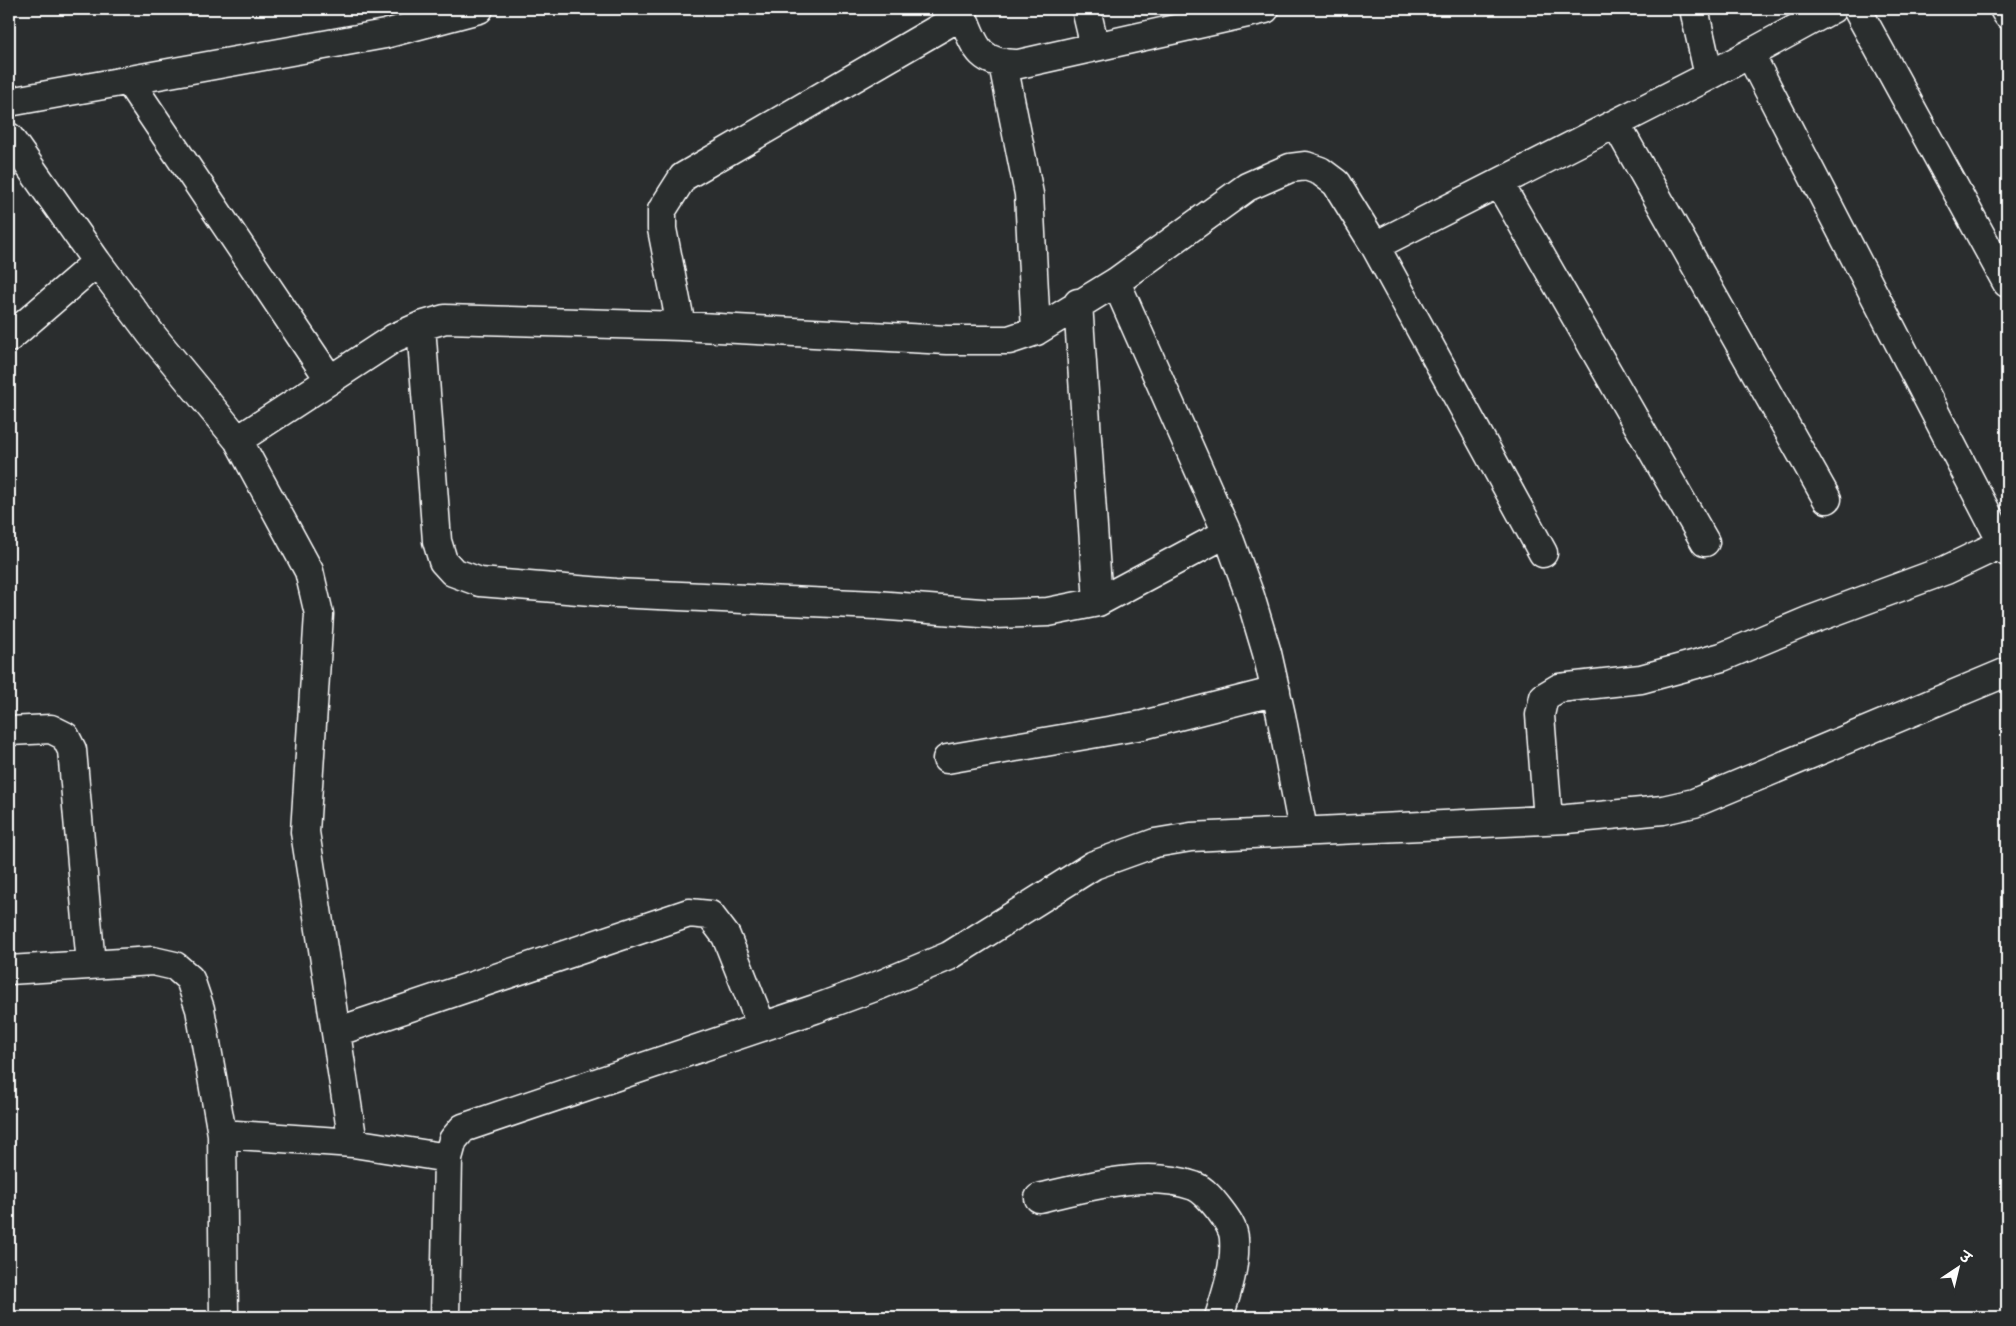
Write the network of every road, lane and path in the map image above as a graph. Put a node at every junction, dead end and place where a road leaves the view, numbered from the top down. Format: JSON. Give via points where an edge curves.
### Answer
{"nodes":[{"id":1,"x":479,"y":9,"type":"edge"},
{"id":2,"x":1086,"y":9,"type":"edge"},
{"id":3,"x":1265,"y":9,"type":"edge"},
{"id":4,"x":1694,"y":9,"type":"edge"},
{"id":5,"x":1832,"y":9,"type":"edge"},
{"id":6,"x":1857,"y":9,"type":"edge"},
{"id":7,"x":2004,"y":9,"type":"edge"},
{"id":8,"x":961,"y":12,"type":"edge"},
{"id":9,"x":1228,"y":13,"type":"edge"},
{"id":10,"x":2007,"y":14,"type":"edge"},
{"id":11,"x":1094,"y":47,"type":"junction"},
{"id":12,"x":1750,"y":54,"type":"junction"},
{"id":13,"x":1003,"y":64,"type":"junction"},
{"id":14,"x":1710,"y":76,"type":"junction"},
{"id":15,"x":129,"y":81,"type":"junction"},
{"id":16,"x":9,"y":102,"type":"edge"},
{"id":17,"x":1616,"y":124,"type":"junction"},
{"id":18,"x":9,"y":137,"type":"edge"},
{"id":19,"x":1499,"y":183,"type":"junction"},
{"id":20,"x":1376,"y":246,"type":"junction"},
{"id":21,"x":97,"y":262,"type":"junction"},
{"id":22,"x":1116,"y":282,"type":"junction"},
{"id":23,"x":2007,"y":283,"type":"edge"},
{"id":24,"x":1078,"y":303,"type":"junction"},
{"id":25,"x":421,"y":326,"type":"junction"},
{"id":26,"x":681,"y":326,"type":"junction"},
{"id":27,"x":1036,"y":331,"type":"junction"},
{"id":28,"x":9,"y":338,"type":"edge"},
{"id":29,"x":330,"y":380,"type":"junction"},
{"id":30,"x":238,"y":440,"type":"junction"},
{"id":31,"x":1827,"y":499,"type":"dead end"},
{"id":32,"x":1227,"y":533,"type":"junction"},
{"id":33,"x":1704,"y":542,"type":"dead end"},
{"id":34,"x":2005,"y":548,"type":"edge"},
{"id":35,"x":1543,"y":553,"type":"dead end"},
{"id":36,"x":1098,"y":602,"type":"junction"},
{"id":37,"x":2007,"y":672,"type":"edge"},
{"id":38,"x":1276,"y":691,"type":"junction"},
{"id":39,"x":9,"y":731,"type":"edge"},
{"id":40,"x":947,"y":759,"type":"dead end"},
{"id":41,"x":1548,"y":820,"type":"junction"},
{"id":42,"x":1303,"y":830,"type":"junction"},
{"id":43,"x":91,"y":965,"type":"junction"},
{"id":44,"x":9,"y":970,"type":"edge"},
{"id":45,"x":762,"y":1027,"type":"junction"},
{"id":46,"x":336,"y":1032,"type":"junction"},
{"id":47,"x":222,"y":1134,"type":"junction"},
{"id":48,"x":353,"y":1143,"type":"junction"},
{"id":49,"x":448,"y":1158,"type":"junction"},
{"id":50,"x":1039,"y":1198,"type":"dead end"},
{"id":51,"x":224,"y":1317,"type":"edge"},
{"id":52,"x":445,"y":1317,"type":"edge"},
{"id":53,"x":1219,"y":1317,"type":"edge"}],
"edges":[{"from":1,"to":15,"type":"street","via":[[385,34]]},
{"from":2,"to":11,"type":"street"},
{"from":3,"to":9,"type":"street"},
{"from":4,"to":14,"type":"street"},
{"from":5,"to":12,"type":"street"},
{"from":6,"to":23,"type":"street"},
{"from":7,"to":10,"type":"street"},
{"from":8,"to":13,"type":"street","via":[[977,49],[988,59]]},
{"from":8,"to":26,"type":"street","via":[[683,177],[662,210],[662,229]]},
{"from":9,"to":11,"type":"street"},
{"from":11,"to":13,"type":"street","via":[[1020,64]]},
{"from":12,"to":14,"type":"street"},
{"from":12,"to":34,"type":"street"},
{"from":13,"to":27,"type":"street","via":[[1029,194]]},
{"from":14,"to":17,"type":"street"},
{"from":15,"to":16,"type":"street"},
{"from":15,"to":29,"type":"street"},
{"from":17,"to":19,"type":"street"},
{"from":17,"to":31,"type":"street"},
{"from":18,"to":21,"type":"street"},
{"from":19,"to":20,"type":"street"},
{"from":19,"to":33,"type":"street"},
{"from":20,"to":22,"type":"street","via":[[1336,183],[1320,171],[1306,166],[1290,168],[1247,187]]},
{"from":20,"to":35,"type":"street"},
{"from":21,"to":28,"type":"street"},
{"from":21,"to":30,"type":"street"},
{"from":22,"to":24,"type":"street"},
{"from":22,"to":32,"type":"street"},
{"from":24,"to":27,"type":"street"},
{"from":24,"to":36,"type":"street"},
{"from":25,"to":26,"type":"street","via":[[445,319],[473,318]]},
{"from":25,"to":29,"type":"street","via":[[394,338]]},
{"from":25,"to":36,"type":"street","via":[[437,541],[443,561],[453,572],[480,582],[614,593],[994,614],[1048,612]]},
{"from":26,"to":27,"type":"street","via":[[985,341],[1009,340]]},
{"from":29,"to":30,"type":"street"},
{"from":30,"to":46,"type":"street","via":[[309,571],[319,614],[305,832]]},
{"from":32,"to":36,"type":"street"},
{"from":32,"to":38,"type":"street","via":[[1250,596]]},
{"from":34,"to":41,"type":"street","via":[[1808,620],[1722,657],[1642,679],[1559,688],[1544,697],[1540,715]]},
{"from":37,"to":41,"type":"street","via":[[1694,802],[1663,810]]},
{"from":38,"to":40,"type":"street","via":[[1143,726]]},
{"from":38,"to":42,"type":"street"},
{"from":39,"to":43,"type":"street","via":[[51,729],[65,736],[72,750]]},
{"from":41,"to":42,"type":"street"},
{"from":42,"to":45,"type":"street","via":[[1191,837],[1124,854],[1094,865],[949,956],[880,985]]},
{"from":43,"to":44,"type":"street"},
{"from":43,"to":47,"type":"street","via":[[153,961],[175,966],[190,979],[200,1009]]},
{"from":45,"to":46,"type":"street","via":[[726,936],[710,915],[689,913]]},
{"from":45,"to":49,"type":"street","via":[[463,1128],[452,1140]]},
{"from":46,"to":48,"type":"street"},
{"from":47,"to":48,"type":"street"},
{"from":47,"to":51,"type":"street"},
{"from":48,"to":49,"type":"street"},
{"from":49,"to":52,"type":"street"},
{"from":50,"to":53,"type":"street","via":[[1111,1182],[1150,1179],[1195,1186],[1226,1218],[1234,1237],[1234,1262]]}]}
